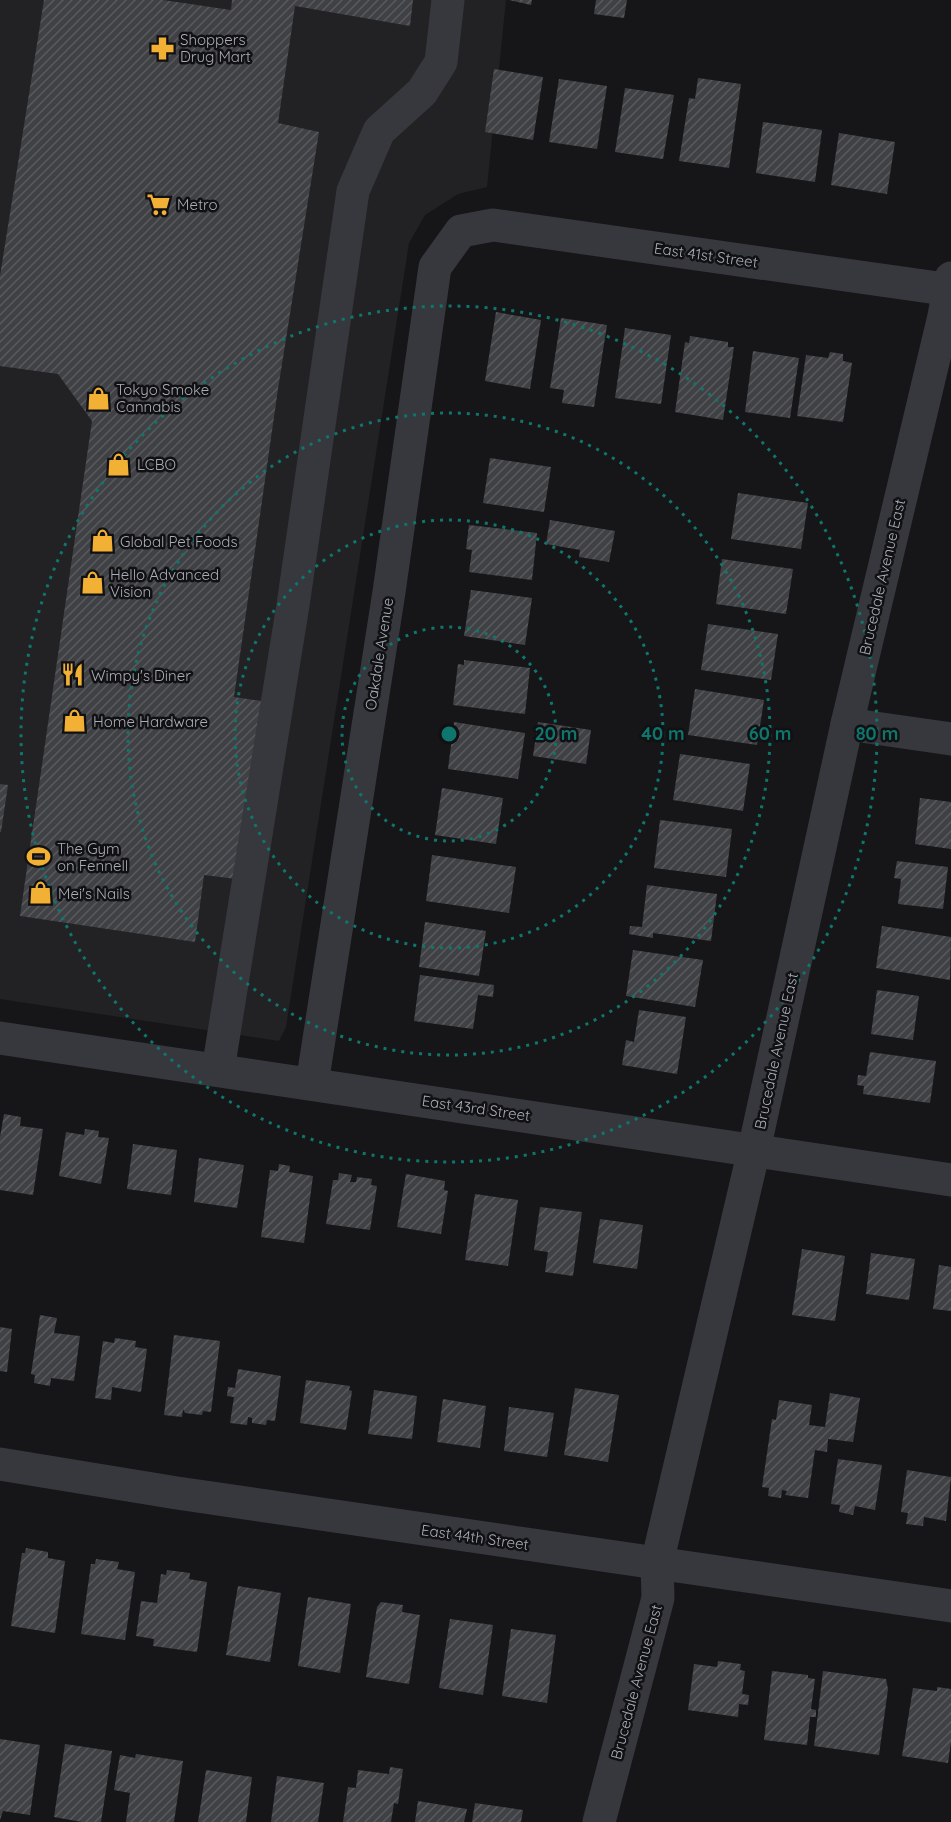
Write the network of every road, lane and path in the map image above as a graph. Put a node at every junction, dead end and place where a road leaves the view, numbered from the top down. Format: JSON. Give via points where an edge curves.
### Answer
{"nodes":[{"id":1,"x":448,"y":0,"type":"edge"},
{"id":2,"x":461,"y":231,"type":"joint"},
{"id":3,"x":950,"y":286,"type":"edge"},
{"id":4,"x":847,"y":724,"type":"junction"},
{"id":5,"x":951,"y":739,"type":"edge"},
{"id":6,"x":0,"y":1038,"type":"edge"},
{"id":7,"x":218,"y":1070,"type":"junction"},
{"id":8,"x":312,"y":1084,"type":"junction"},
{"id":9,"x":754,"y":1150,"type":"junction"},
{"id":10,"x":951,"y":1180,"type":"edge"},
{"id":11,"x":0,"y":1464,"type":"edge"},
{"id":12,"x":657,"y":1563,"type":"junction"},
{"id":13,"x":951,"y":1606,"type":"edge"},
{"id":14,"x":599,"y":1822,"type":"edge"}],
"edges":[{"from":1,"to":7,"type":"street","via":[[441,63],[422,92],[379,131],[353,191],[291,617]]},
{"from":2,"to":3,"type":"street","name":"East 41st Street","via":[[494,225]]},
{"from":2,"to":8,"type":"street","name":"Oakdale Avenue","via":[[435,267]]},
{"from":3,"to":4,"type":"street","name":"Brucedale Avenue East"},
{"from":4,"to":5,"type":"street"},
{"from":4,"to":9,"type":"street","name":"Brucedale Avenue East"},
{"from":6,"to":7,"type":"street","name":"East 43rd Street"},
{"from":7,"to":8,"type":"street","name":"East 43rd Street"},
{"from":8,"to":9,"type":"street","name":"East 43rd Street"},
{"from":9,"to":10,"type":"street","name":"East 43rd Street"},
{"from":9,"to":12,"type":"street","name":"Brucedale Avenue East"},
{"from":11,"to":12,"type":"street","name":"East 44th Street"},
{"from":12,"to":13,"type":"street","name":"East 44th Street"},
{"from":12,"to":14,"type":"street","name":"Brucedale Avenue East","via":[[658,1598]]}]}
